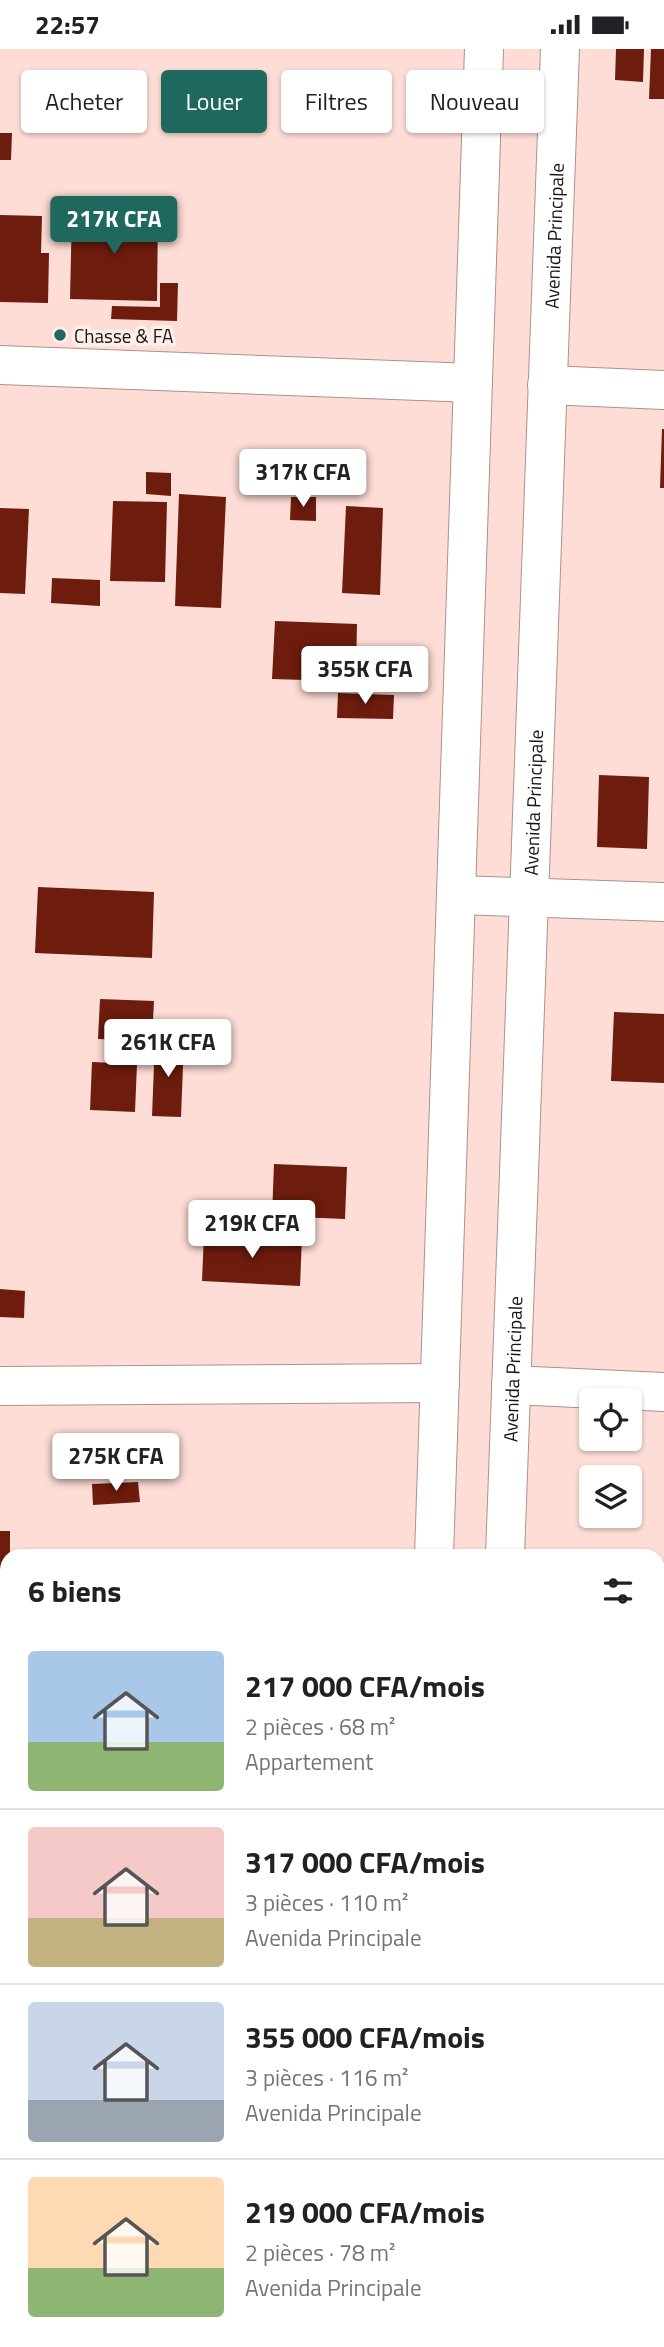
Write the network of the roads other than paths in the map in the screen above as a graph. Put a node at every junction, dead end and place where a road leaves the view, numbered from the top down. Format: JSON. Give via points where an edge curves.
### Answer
{"nodes":[{"id":1,"x":484,"y":49,"type":"edge"},
{"id":2,"x":560,"y":49,"type":"edge"},
{"id":3,"x":0,"y":365,"type":"edge"},
{"id":4,"x":473,"y":383,"type":"junction"},
{"id":5,"x":547,"y":385,"type":"junction"},
{"id":6,"x":664,"y":390,"type":"edge"},
{"id":7,"x":456,"y":895,"type":"junction"},
{"id":8,"x":529,"y":897,"type":"junction"},
{"id":9,"x":664,"y":902,"type":"edge"},
{"id":10,"x":440,"y":1383,"type":"junction"},
{"id":11,"x":511,"y":1385,"type":"junction"},
{"id":12,"x":0,"y":1386,"type":"edge"},
{"id":13,"x":664,"y":1392,"type":"edge"},
{"id":14,"x":434,"y":1549,"type":"edge"},
{"id":15,"x":505,"y":1549,"type":"edge"}],
"edges":[{"from":1,"to":4,"type":"street"},
{"from":2,"to":5,"type":"street","name":"Avenida Principale"},
{"from":3,"to":4,"type":"street"},
{"from":4,"to":7,"type":"street"},
{"from":5,"to":6,"type":"street"},
{"from":5,"to":8,"type":"street","name":"Avenida Principale"},
{"from":7,"to":8,"type":"street"},
{"from":7,"to":10,"type":"street"},
{"from":8,"to":9,"type":"street"},
{"from":8,"to":11,"type":"street","name":"Avenida Principale"},
{"from":10,"to":12,"type":"street"},
{"from":10,"to":14,"type":"street"},
{"from":11,"to":13,"type":"street"},
{"from":11,"to":15,"type":"street","name":"Avenida Principale"}]}
